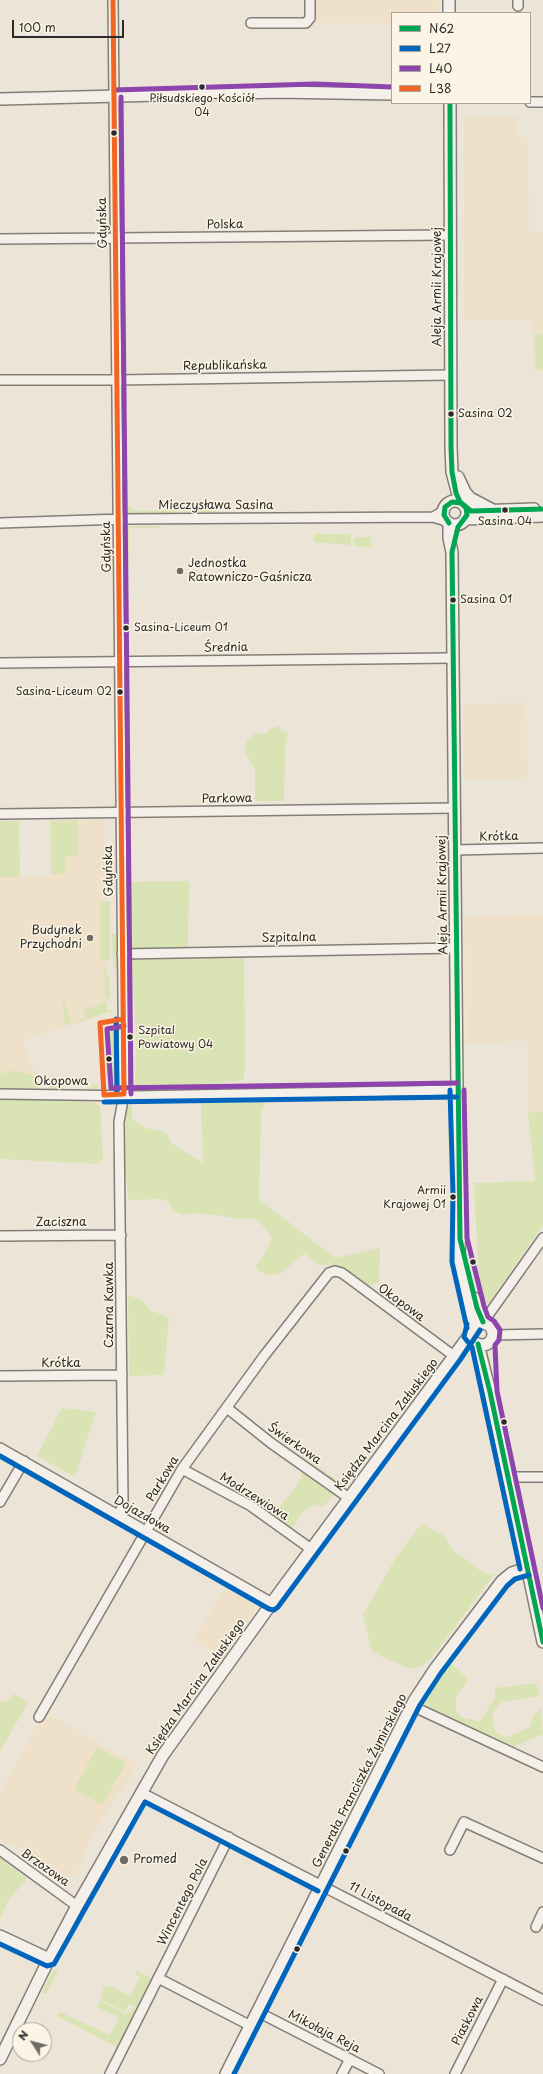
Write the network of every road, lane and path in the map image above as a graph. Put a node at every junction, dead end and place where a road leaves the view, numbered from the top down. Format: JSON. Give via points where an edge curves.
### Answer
{"nodes":[{"id":1,"x":113,"y":0,"type":"edge"},
{"id":2,"x":310,"y":0,"type":"edge"},
{"id":3,"x":449,"y":0,"type":"edge"},
{"id":4,"x":449,"y":12,"type":"edge"},
{"id":5,"x":251,"y":23,"type":"dead end"},
{"id":6,"x":391,"y":94,"type":"edge"},
{"id":7,"x":114,"y":97,"type":"junction"},
{"id":8,"x":0,"y":99,"type":"edge"},
{"id":9,"x":531,"y":102,"type":"edge"},
{"id":10,"x":543,"y":102,"type":"edge"},
{"id":11,"x":450,"y":104,"type":"edge"},
{"id":12,"x":451,"y":235,"type":"junction"},
{"id":13,"x":116,"y":238,"type":"junction"},
{"id":14,"x":0,"y":239,"type":"edge"},
{"id":15,"x":451,"y":375,"type":"junction"},
{"id":16,"x":0,"y":380,"type":"edge"},
{"id":17,"x":117,"y":380,"type":"junction"},
{"id":18,"x":452,"y":468,"type":"junction"},
{"id":19,"x":543,"y":509,"type":"edge"},
{"id":20,"x":494,"y":510,"type":"junction"},
{"id":21,"x":455,"y":514,"type":"junction"},
{"id":22,"x":543,"y":516,"type":"edge"},
{"id":23,"x":118,"y":520,"type":"junction"},
{"id":24,"x":0,"y":522,"type":"edge"},
{"id":25,"x":453,"y":658,"type":"junction"},
{"id":26,"x":120,"y":662,"type":"junction"},
{"id":27,"x":0,"y":663,"type":"edge"},
{"id":28,"x":454,"y":808,"type":"junction"},
{"id":29,"x":120,"y":812,"type":"junction"},
{"id":30,"x":0,"y":814,"type":"edge"},
{"id":31,"x":543,"y":848,"type":"edge"},
{"id":32,"x":455,"y":850,"type":"junction"},
{"id":33,"x":456,"y":948,"type":"junction"},
{"id":34,"x":122,"y":954,"type":"junction"},
{"id":35,"x":457,"y":1090,"type":"junction"},
{"id":36,"x":0,"y":1094,"type":"edge"},
{"id":37,"x":124,"y":1094,"type":"junction"},
{"id":38,"x":121,"y":1235,"type":"junction"},
{"id":39,"x":0,"y":1236,"type":"edge"},
{"id":40,"x":543,"y":1238,"type":"edge"},
{"id":41,"x":333,"y":1272,"type":"joint"},
{"id":42,"x":481,"y":1334,"type":"junction"},
{"id":43,"x":543,"y":1334,"type":"edge"},
{"id":44,"x":454,"y":1356,"type":"junction"},
{"id":45,"x":0,"y":1376,"type":"edge"},
{"id":46,"x":122,"y":1376,"type":"junction"},
{"id":47,"x":227,"y":1408,"type":"junction"},
{"id":48,"x":0,"y":1448,"type":"edge"},
{"id":49,"x":24,"y":1461,"type":"junction"},
{"id":50,"x":182,"y":1469,"type":"junction"},
{"id":51,"x":508,"y":1477,"type":"junction"},
{"id":52,"x":543,"y":1477,"type":"edge"},
{"id":53,"x":349,"y":1498,"type":"junction"},
{"id":54,"x":0,"y":1502,"type":"edge"},
{"id":55,"x":118,"y":1515,"type":"junction"},
{"id":56,"x":146,"y":1532,"type":"junction"},
{"id":57,"x":311,"y":1550,"type":"junction"},
{"id":58,"x":527,"y":1568,"type":"junction"},
{"id":59,"x":272,"y":1603,"type":"junction"},
{"id":60,"x":543,"y":1642,"type":"edge"},
{"id":61,"x":412,"y":1706,"type":"junction"},
{"id":62,"x":39,"y":1717,"type":"dead end"},
{"id":63,"x":543,"y":1768,"type":"edge"},
{"id":64,"x":142,"y":1793,"type":"junction"},
{"id":65,"x":229,"y":1837,"type":"junction"},
{"id":66,"x":0,"y":1850,"type":"edge"},
{"id":67,"x":450,"y":1850,"type":"dead end"},
{"id":68,"x":543,"y":1858,"type":"edge"},
{"id":69,"x":321,"y":1885,"type":"junction"},
{"id":70,"x":77,"y":1906,"type":"junction"},
{"id":71,"x":543,"y":1912,"type":"edge"},
{"id":72,"x":536,"y":1927,"type":"dead end"},
{"id":73,"x":0,"y":1936,"type":"edge"},
{"id":74,"x":48,"y":1959,"type":"junction"},
{"id":75,"x":158,"y":1978,"type":"junction"},
{"id":76,"x":503,"y":1979,"type":"junction"},
{"id":77,"x":543,"y":2000,"type":"edge"},
{"id":78,"x":258,"y":2012,"type":"junction"},
{"id":79,"x":251,"y":2026,"type":"junction"},
{"id":80,"x":0,"y":2059,"type":"edge"},
{"id":81,"x":350,"y":2059,"type":"junction"},
{"id":82,"x":110,"y":2074,"type":"edge"},
{"id":83,"x":226,"y":2074,"type":"edge"},
{"id":84,"x":342,"y":2074,"type":"edge"},
{"id":85,"x":379,"y":2074,"type":"edge"},
{"id":86,"x":455,"y":2074,"type":"edge"}],
"edges":[{"from":1,"to":7,"type":"street","name":"Gdyńska"},
{"from":2,"to":5,"type":"street","via":[[310,18],[306,23]]},
{"from":3,"to":4,"type":"street"},
{"from":6,"to":7,"type":"street","via":[[315,91]]},
{"from":7,"to":8,"type":"street"},
{"from":7,"to":13,"type":"street","name":"Gdyńska"},
{"from":9,"to":10,"type":"street"},
{"from":11,"to":12,"type":"street","name":"Aleja Armii Krajowej"},
{"from":12,"to":13,"type":"street","name":"Polska"},
{"from":12,"to":15,"type":"street","name":"Aleja Armii Krajowej"},
{"from":13,"to":14,"type":"street","name":"Polska"},
{"from":13,"to":17,"type":"street","name":"Gdyńska"},
{"from":15,"to":17,"type":"street","name":"Republikańska"},
{"from":15,"to":18,"type":"street","name":"Aleja Armii Krajowej"},
{"from":16,"to":17,"type":"street","name":"Republikańska"},
{"from":17,"to":23,"type":"street","name":"Gdyńska"},
{"from":18,"to":20,"type":"street","via":[[467,495]]},
{"from":18,"to":21,"type":"street","name":"Aleja Armii Krajowej","via":[[449,482]]},
{"from":19,"to":20,"type":"street"},
{"from":20,"to":21,"type":"street"},
{"from":21,"to":22,"type":"street","name":"Mieczysława Sasina"},
{"from":21,"to":23,"type":"street","name":"Mieczysława Sasina","via":[[433,517]]},
{"from":21,"to":25,"type":"street","name":"Aleja Armii Krajowej","via":[[452,552]]},
{"from":23,"to":24,"type":"street","name":"Mieczysława Sasina"},
{"from":23,"to":26,"type":"street","name":"Gdyńska"},
{"from":25,"to":26,"type":"street","name":"Średnia"},
{"from":25,"to":28,"type":"street","name":"Aleja Armii Krajowej"},
{"from":26,"to":27,"type":"street","name":"Średnia"},
{"from":26,"to":29,"type":"street","name":"Gdyńska"},
{"from":28,"to":29,"type":"street","name":"Parkowa"},
{"from":28,"to":32,"type":"street","name":"Aleja Armii Krajowej"},
{"from":29,"to":30,"type":"street","name":"Parkowa"},
{"from":29,"to":34,"type":"street","name":"Gdyńska"},
{"from":31,"to":32,"type":"street","name":"Krótka"},
{"from":32,"to":33,"type":"street","name":"Aleja Armii Krajowej"},
{"from":33,"to":34,"type":"street","name":"Szpitalna"},
{"from":33,"to":35,"type":"street","name":"Aleja Armii Krajowej"},
{"from":34,"to":37,"type":"street","name":"Gdyńska"},
{"from":35,"to":37,"type":"street","name":"Okopowa"},
{"from":35,"to":42,"type":"street","name":"Aleja Armii Krajowej","via":[[459,1261]]},
{"from":36,"to":37,"type":"street","name":"Okopowa"},
{"from":37,"to":38,"type":"street","name":"Czarna Kawka","via":[[119,1122]]},
{"from":38,"to":39,"type":"street","name":"Zaciszna"},
{"from":38,"to":46,"type":"street","name":"Czarna Kawka"},
{"from":40,"to":42,"type":"street","via":[[489,1314]]},
{"from":41,"to":44,"type":"street","name":"Okopowa","via":[[342,1273]]},
{"from":41,"to":47,"type":"street","name":"Parkowa","via":[[327,1276],[264,1356]]},
{"from":42,"to":43,"type":"street"},
{"from":42,"to":44,"type":"street","name":"Księdza Marcina Załuskiego"},
{"from":42,"to":51,"type":"street","name":"Aleja Armii Krajowej"},
{"from":44,"to":53,"type":"street","name":"Księdza Marcina Załuskiego"},
{"from":45,"to":46,"type":"street","name":"Krótka"},
{"from":46,"to":55,"type":"street","name":"Czarna Kawka","via":[[123,1506]]},
{"from":47,"to":50,"type":"street","name":"Parkowa"},
{"from":47,"to":53,"type":"street","name":"Świerkowa","via":[[271,1443]]},
{"from":48,"to":49,"type":"street","name":"Dojazdowa"},
{"from":49,"to":54,"type":"street"},
{"from":49,"to":55,"type":"street","name":"Dojazdowa"},
{"from":50,"to":56,"type":"street","name":"Parkowa"},
{"from":50,"to":57,"type":"street","name":"Modrzewiowa","via":[[251,1506]]},
{"from":51,"to":52,"type":"street"},
{"from":51,"to":58,"type":"street","name":"Aleja Armii Krajowej"},
{"from":53,"to":57,"type":"street","name":"Księdza Marcina Załuskiego"},
{"from":55,"to":56,"type":"street","name":"Dojazdowa"},
{"from":56,"to":59,"type":"street","name":"Dojazdowa"},
{"from":56,"to":62,"type":"street","name":"Parkowa"},
{"from":57,"to":59,"type":"street","name":"Księdza Marcina Załuskiego"},
{"from":58,"to":60,"type":"street","name":"Aleja Armii Krajowej"},
{"from":58,"to":61,"type":"street","name":"Generała Franciszka Żymirskiego","via":[[512,1572],[502,1581],[435,1669]]},
{"from":59,"to":64,"type":"street","name":"Księdza Marcina Załuskiego","via":[[163,1755]]},
{"from":61,"to":63,"type":"street"},
{"from":61,"to":69,"type":"street","name":"Generała Franciszka Żymirskiego"},
{"from":64,"to":65,"type":"street","name":"11 Listopada"},
{"from":64,"to":70,"type":"street","name":"Księdza Marcina Załuskiego"},
{"from":65,"to":69,"type":"street","name":"11 Listopada"},
{"from":65,"to":75,"type":"street","name":"Wincentego Pola"},
{"from":66,"to":70,"type":"street","name":"Brzozowa"},
{"from":67,"to":68,"type":"street","via":[[464,1822]]},
{"from":69,"to":76,"type":"street","name":"11 Listopada"},
{"from":69,"to":78,"type":"street","name":"Generała Franciszka Żymirskiego"},
{"from":70,"to":74,"type":"street","name":"Księdza Marcina Załuskiego"},
{"from":71,"to":72,"type":"street"},
{"from":73,"to":74,"type":"street"},
{"from":74,"to":80,"type":"street","name":"Księdza Marcina Załuskiego"},
{"from":75,"to":79,"type":"street"},
{"from":75,"to":82,"type":"street","name":"Wincentego Pola"},
{"from":76,"to":77,"type":"street","name":"11 Listopada"},
{"from":76,"to":86,"type":"street","name":"Piaskowa"},
{"from":78,"to":79,"type":"street","name":"Generała Franciszka Żymirskiego"},
{"from":78,"to":81,"type":"street","name":"Mikołaja Reja"},
{"from":79,"to":83,"type":"street","name":"Generała Franciszka Żymirskiego"},
{"from":81,"to":84,"type":"street"},
{"from":81,"to":85,"type":"street","name":"Mikołaja Reja"}]}
